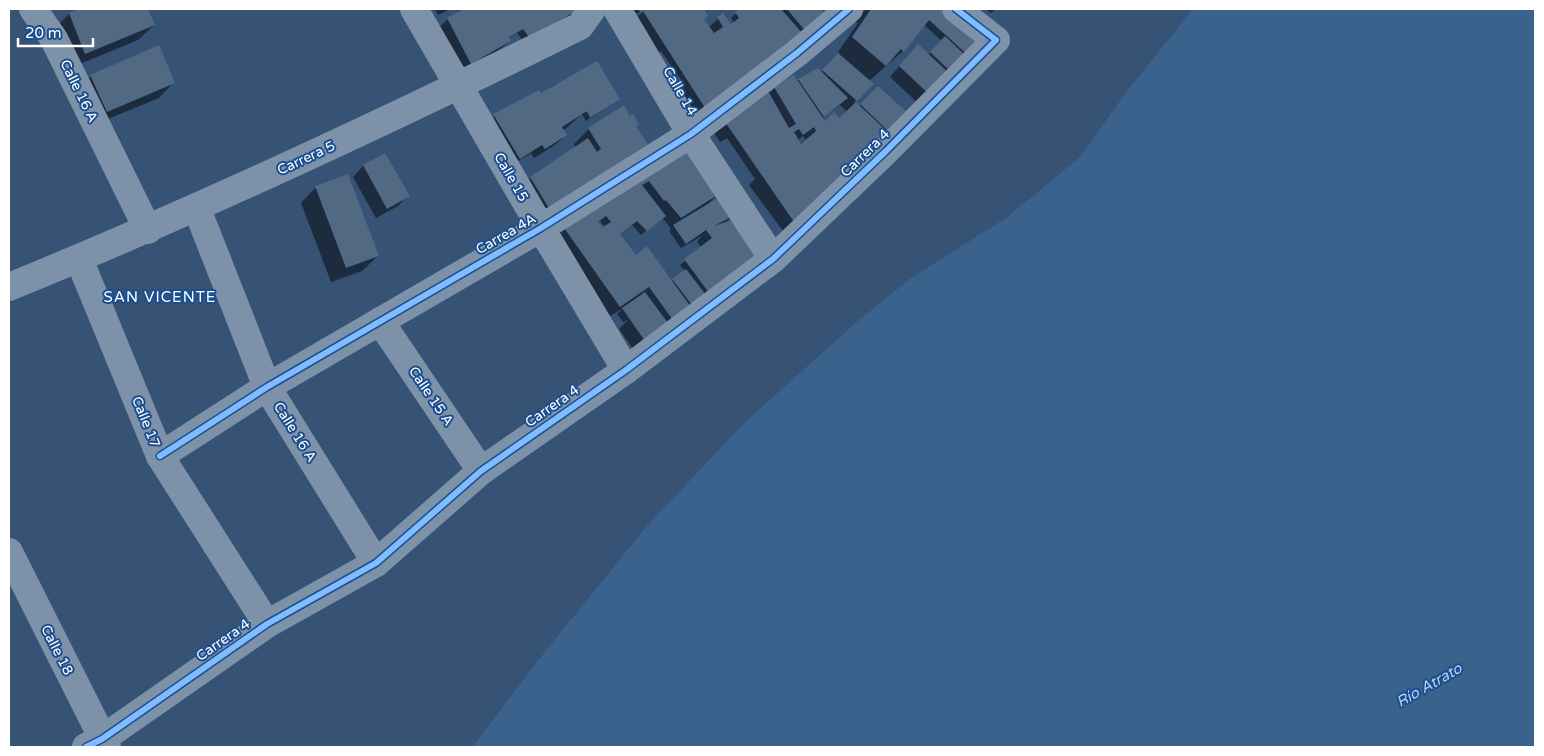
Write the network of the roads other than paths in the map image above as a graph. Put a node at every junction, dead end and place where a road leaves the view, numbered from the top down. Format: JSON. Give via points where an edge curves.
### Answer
{"nodes":[{"id":1,"x":33,"y":9,"type":"edge"},
{"id":2,"x":414,"y":9,"type":"edge"},
{"id":3,"x":592,"y":9,"type":"edge"},
{"id":4,"x":617,"y":9,"type":"edge"},
{"id":5,"x":849,"y":9,"type":"edge"},
{"id":6,"x":956,"y":9,"type":"edge"},
{"id":7,"x":459,"y":86,"type":"junction"},
{"id":8,"x":691,"y":134,"type":"junction"},
{"id":9,"x":197,"y":209,"type":"junction"},
{"id":10,"x":541,"y":228,"type":"junction"},
{"id":11,"x":148,"y":230,"type":"junction"},
{"id":12,"x":79,"y":259,"type":"junction"},
{"id":13,"x":773,"y":259,"type":"junction"},
{"id":14,"x":9,"y":287,"type":"edge"},
{"id":15,"x":380,"y":321,"type":"junction"},
{"id":16,"x":626,"y":370,"type":"junction"},
{"id":17,"x":267,"y":387,"type":"junction"},
{"id":18,"x":160,"y":456,"type":"junction"},
{"id":19,"x":481,"y":471,"type":"junction"},
{"id":20,"x":376,"y":563,"type":"junction"},
{"id":21,"x":11,"y":565,"type":"edge"},
{"id":22,"x":267,"y":624,"type":"junction"},
{"id":23,"x":98,"y":744,"type":"edge"}],
"edges":[{"from":1,"to":11,"type":"street","name":"Calle 16 A","via":[[54,39]]},
{"from":2,"to":7,"type":"street","name":"Calle 15"},
{"from":3,"to":7,"type":"street","name":"Carrera 5","via":[[580,26]]},
{"from":4,"to":8,"type":"street","name":"Calle 14"},
{"from":5,"to":8,"type":"street","name":"Carrea 4A"},
{"from":6,"to":13,"type":"street","name":"Carrera 4","via":[[996,40]]},
{"from":7,"to":9,"type":"street","name":"Carrera 5"},
{"from":7,"to":10,"type":"street","name":"Calle 15"},
{"from":8,"to":10,"type":"street","name":"Carrea 4A"},
{"from":8,"to":13,"type":"street","name":"Calle 14"},
{"from":9,"to":11,"type":"street","name":"Carrera 5"},
{"from":9,"to":17,"type":"street","name":"Calle 16 A"},
{"from":10,"to":15,"type":"street","name":"Carrea 4A"},
{"from":10,"to":16,"type":"street","name":"Calle 15"},
{"from":11,"to":12,"type":"street","name":"Carrera 5"},
{"from":12,"to":14,"type":"street","name":"Carrera 5"},
{"from":12,"to":18,"type":"street","name":"Calle 17"},
{"from":13,"to":16,"type":"street","name":"Carrera 4"},
{"from":15,"to":17,"type":"street","name":"Carrea 4A"},
{"from":15,"to":19,"type":"street","name":"Calle 15 A"},
{"from":16,"to":19,"type":"street","name":"Carrera 4"},
{"from":17,"to":18,"type":"street","name":"Carrea 4A"},
{"from":17,"to":20,"type":"street","name":"Calle 16 A"},
{"from":18,"to":22,"type":"street","name":"Calle 17"},
{"from":19,"to":20,"type":"street","name":"Carrera 4"},
{"from":20,"to":22,"type":"street","name":"Carrera 4"},
{"from":21,"to":23,"type":"street","name":"Calle 18"},
{"from":22,"to":23,"type":"street","name":"Carrera 4"}]}
